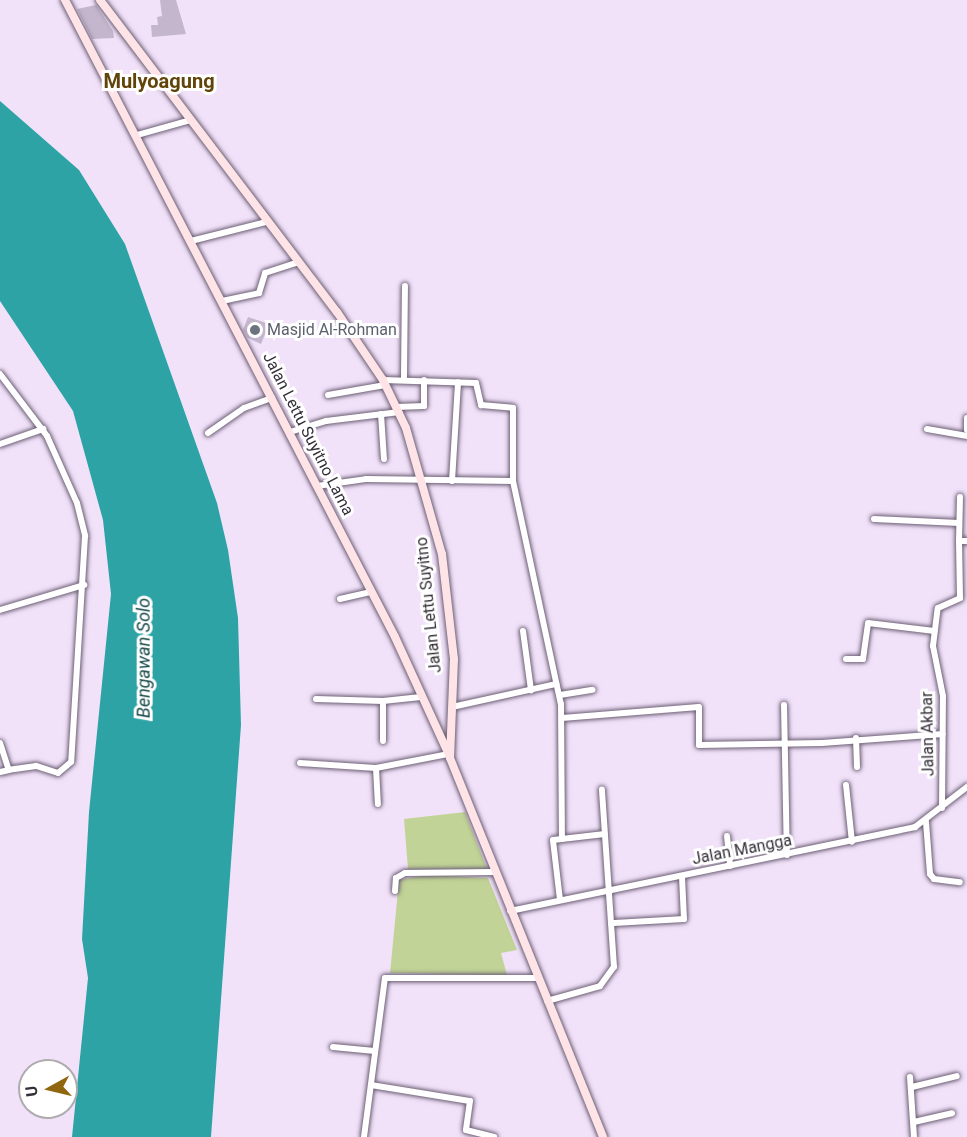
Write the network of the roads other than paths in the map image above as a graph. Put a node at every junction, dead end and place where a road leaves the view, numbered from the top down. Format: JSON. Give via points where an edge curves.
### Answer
{"nodes":[{"id":1,"x":65,"y":0,"type":"edge"},
{"id":2,"x":100,"y":0,"type":"edge"},
{"id":3,"x":191,"y":120,"type":"junction"},
{"id":4,"x":137,"y":135,"type":"junction"},
{"id":5,"x":266,"y":222,"type":"junction"},
{"id":6,"x":191,"y":241,"type":"junction"},
{"id":7,"x":299,"y":262,"type":"junction"},
{"id":8,"x":405,"y":286,"type":"dead end"},
{"id":9,"x":222,"y":301,"type":"junction"},
{"id":10,"x":0,"y":374,"type":"edge"},
{"id":11,"x":404,"y":377,"type":"junction"},
{"id":12,"x":424,"y":380,"type":"junction"},
{"id":13,"x":384,"y":382,"type":"junction"},
{"id":14,"x":458,"y":382,"type":"junction"},
{"id":15,"x":328,"y":395,"type":"dead end"},
{"id":16,"x":272,"y":398,"type":"junction"},
{"id":17,"x":397,"y":409,"type":"junction"},
{"id":18,"x":381,"y":414,"type":"junction"},
{"id":19,"x":967,"y":418,"type":"edge"},
{"id":20,"x":43,"y":429,"type":"junction"},
{"id":21,"x":927,"y":429,"type":"dead end"},
{"id":22,"x":967,"y":430,"type":"edge"},
{"id":23,"x":290,"y":432,"type":"junction"},
{"id":24,"x":207,"y":433,"type":"dead end"},
{"id":25,"x":967,"y":436,"type":"edge"},
{"id":26,"x":0,"y":444,"type":"edge"},
{"id":27,"x":384,"y":459,"type":"dead end"},
{"id":28,"x":423,"y":479,"type":"junction"},
{"id":29,"x":452,"y":481,"type":"junction"},
{"id":30,"x":513,"y":481,"type":"junction"},
{"id":31,"x":317,"y":486,"type":"junction"},
{"id":32,"x":960,"y":497,"type":"dead end"},
{"id":33,"x":874,"y":519,"type":"dead end"},
{"id":34,"x":959,"y":523,"type":"junction"},
{"id":35,"x":959,"y":541,"type":"junction"},
{"id":36,"x":967,"y":541,"type":"edge"},
{"id":37,"x":84,"y":585,"type":"junction"},
{"id":38,"x":371,"y":592,"type":"junction"},
{"id":39,"x":340,"y":599,"type":"dead end"},
{"id":40,"x":0,"y":610,"type":"edge"},
{"id":41,"x":523,"y":631,"type":"dead end"},
{"id":42,"x":935,"y":631,"type":"junction"},
{"id":43,"x":846,"y":659,"type":"dead end"},
{"id":44,"x":556,"y":684,"type":"junction"},
{"id":45,"x":531,"y":690,"type":"junction"},
{"id":46,"x":593,"y":690,"type":"dead end"},
{"id":47,"x":560,"y":695,"type":"junction"},
{"id":48,"x":421,"y":697,"type":"junction"},
{"id":49,"x":316,"y":699,"type":"dead end"},
{"id":50,"x":383,"y":701,"type":"junction"},
{"id":51,"x":784,"y":705,"type":"dead end"},
{"id":52,"x":452,"y":707,"type":"junction"},
{"id":53,"x":562,"y":718,"type":"junction"},
{"id":54,"x":451,"y":727,"type":"junction"},
{"id":55,"x":436,"y":729,"type":"junction"},
{"id":56,"x":943,"y":734,"type":"junction"},
{"id":57,"x":856,"y":738,"type":"junction"},
{"id":58,"x":383,"y":741,"type":"dead end"},
{"id":59,"x":0,"y":743,"type":"edge"},
{"id":60,"x":784,"y":744,"type":"junction"},
{"id":61,"x":449,"y":756,"type":"junction"},
{"id":62,"x":300,"y":763,"type":"dead end"},
{"id":63,"x":857,"y":767,"type":"dead end"},
{"id":64,"x":376,"y":768,"type":"junction"},
{"id":65,"x":9,"y":770,"type":"junction"},
{"id":66,"x":0,"y":772,"type":"edge"},
{"id":67,"x":846,"y":785,"type":"dead end"},
{"id":68,"x":967,"y":787,"type":"edge"},
{"id":69,"x":602,"y":789,"type":"dead end"},
{"id":70,"x":378,"y":804,"type":"dead end"},
{"id":71,"x":942,"y":808,"type":"junction"},
{"id":72,"x":926,"y":822,"type":"junction"},
{"id":73,"x":605,"y":834,"type":"junction"},
{"id":74,"x":728,"y":836,"type":"dead end"},
{"id":75,"x":562,"y":839,"type":"junction"},
{"id":76,"x":852,"y":842,"type":"junction"},
{"id":77,"x":787,"y":855,"type":"junction"},
{"id":78,"x":730,"y":866,"type":"junction"},
{"id":79,"x":494,"y":872,"type":"junction"},
{"id":80,"x":682,"y":876,"type":"junction"},
{"id":81,"x":960,"y":882,"type":"dead end"},
{"id":82,"x":609,"y":890,"type":"junction"},
{"id":83,"x":395,"y":891,"type":"dead end"},
{"id":84,"x":560,"y":900,"type":"junction"},
{"id":85,"x":510,"y":910,"type":"junction"},
{"id":86,"x":614,"y":923,"type":"junction"},
{"id":87,"x":538,"y":978,"type":"junction"},
{"id":88,"x":547,"y":1001,"type":"junction"},
{"id":89,"x":333,"y":1047,"type":"dead end"},
{"id":90,"x":375,"y":1051,"type":"junction"},
{"id":91,"x":957,"y":1076,"type":"dead end"},
{"id":92,"x":910,"y":1077,"type":"dead end"},
{"id":93,"x":371,"y":1085,"type":"junction"},
{"id":94,"x":912,"y":1087,"type":"junction"},
{"id":95,"x":952,"y":1113,"type":"dead end"},
{"id":96,"x":914,"y":1122,"type":"junction"},
{"id":97,"x":364,"y":1137,"type":"edge"},
{"id":98,"x":494,"y":1137,"type":"edge"},
{"id":99,"x":603,"y":1137,"type":"edge"},
{"id":100,"x":914,"y":1137,"type":"edge"}],
"edges":[{"from":1,"to":4,"type":"main road","name":"Jalan Lettu Suyitno Lama"},
{"from":2,"to":3,"type":"main road","name":"Jalan Lettu Suyitno"},
{"from":3,"to":4,"type":"street"},
{"from":3,"to":5,"type":"main road","name":"Jalan Lettu Suyitno"},
{"from":4,"to":6,"type":"main road","name":"Jalan Lettu Suyitno Lama"},
{"from":5,"to":6,"type":"street"},
{"from":5,"to":7,"type":"main road","name":"Jalan Lettu Suyitno"},
{"from":6,"to":9,"type":"main road","name":"Jalan Lettu Suyitno Lama"},
{"from":7,"to":9,"type":"street","via":[[265,273],[259,293]]},
{"from":7,"to":13,"type":"main road","name":"Jalan Lettu Suyitno"},
{"from":8,"to":11,"type":"street"},
{"from":9,"to":16,"type":"main road","name":"Jalan Lettu Suyitno Lama"},
{"from":10,"to":20,"type":"street"},
{"from":11,"to":12,"type":"street"},
{"from":11,"to":13,"type":"street"},
{"from":12,"to":14,"type":"street"},
{"from":12,"to":17,"type":"street","via":[[424,406]]},
{"from":13,"to":15,"type":"street"},
{"from":13,"to":17,"type":"main road","name":"Jalan Lettu Suyitno"},
{"from":14,"to":29,"type":"street"},
{"from":14,"to":30,"type":"street","via":[[478,384],[481,405],[513,408]]},
{"from":16,"to":23,"type":"main road","name":"Jalan Lettu Suyitno Lama"},
{"from":16,"to":24,"type":"street","via":[[244,408]]},
{"from":17,"to":18,"type":"street"},
{"from":17,"to":28,"type":"main road","name":"Jalan Lettu Suyitno"},
{"from":18,"to":23,"type":"street","via":[[326,421]]},
{"from":18,"to":27,"type":"street"},
{"from":19,"to":22,"type":"street"},
{"from":20,"to":26,"type":"street"},
{"from":20,"to":37,"type":"street","via":[[82,521]]},
{"from":21,"to":25,"type":"street"},
{"from":23,"to":31,"type":"main road","name":"Jalan Lettu Suyitno Lama"},
{"from":28,"to":29,"type":"street"},
{"from":28,"to":31,"type":"street","via":[[349,479]]},
{"from":28,"to":52,"type":"main road","name":"Jalan Lettu Suyitno","via":[[442,554],[454,659]]},
{"from":29,"to":30,"type":"street"},
{"from":30,"to":44,"type":"street"},
{"from":31,"to":38,"type":"main road","name":"Jalan Lettu Suyitno Lama"},
{"from":32,"to":34,"type":"street"},
{"from":33,"to":34,"type":"street"},
{"from":34,"to":35,"type":"street"},
{"from":35,"to":36,"type":"street"},
{"from":35,"to":42,"type":"street","name":"Jalan Akbar","via":[[960,598],[938,608]]},
{"from":37,"to":40,"type":"street"},
{"from":37,"to":65,"type":"street","via":[[71,762],[58,773],[36,766]]},
{"from":38,"to":39,"type":"street"},
{"from":38,"to":48,"type":"main road","name":"Jalan Lettu Suyitno Lama"},
{"from":41,"to":45,"type":"street"},
{"from":42,"to":43,"type":"street","via":[[868,623],[865,657]]},
{"from":42,"to":56,"type":"street","name":"Jalan Akbar"},
{"from":44,"to":45,"type":"street"},
{"from":44,"to":47,"type":"street"},
{"from":45,"to":52,"type":"street"},
{"from":46,"to":47,"type":"street"},
{"from":47,"to":53,"type":"street"},
{"from":48,"to":50,"type":"street"},
{"from":48,"to":55,"type":"main road","name":"Jalan Lettu Suyitno Lama"},
{"from":49,"to":50,"type":"street"},
{"from":50,"to":58,"type":"street"},
{"from":51,"to":60,"type":"street"},
{"from":52,"to":54,"type":"main road","name":"Jalan Lettu Suyitno"},
{"from":53,"to":60,"type":"street","via":[[699,707],[699,745]]},
{"from":53,"to":75,"type":"street"},
{"from":54,"to":55,"type":"main road","via":[[442,735]]},
{"from":54,"to":61,"type":"main road","name":"Jalan Lettu Suyitno"},
{"from":55,"to":61,"type":"main road","name":"Jalan Lettu Suyitno Lama"},
{"from":56,"to":57,"type":"street"},
{"from":56,"to":71,"type":"street","name":"Jalan Akbar"},
{"from":57,"to":60,"type":"street"},
{"from":57,"to":63,"type":"street"},
{"from":59,"to":65,"type":"street"},
{"from":60,"to":77,"type":"street"},
{"from":61,"to":64,"type":"street"},
{"from":61,"to":79,"type":"main road","name":"Jalan Lettu Suyitno"},
{"from":62,"to":64,"type":"street"},
{"from":64,"to":70,"type":"street"},
{"from":65,"to":66,"type":"street"},
{"from":67,"to":76,"type":"street"},
{"from":68,"to":71,"type":"street","name":"Jalan Mangga"},
{"from":69,"to":73,"type":"street"},
{"from":71,"to":72,"type":"street","name":"Jalan Mangga"},
{"from":72,"to":76,"type":"street","name":"Jalan Mangga"},
{"from":72,"to":81,"type":"street","via":[[930,874],[934,879]]},
{"from":73,"to":75,"type":"street"},
{"from":73,"to":82,"type":"street"},
{"from":74,"to":78,"type":"street"},
{"from":75,"to":84,"type":"street","via":[[553,840]]},
{"from":76,"to":77,"type":"street","name":"Jalan Mangga"},
{"from":77,"to":78,"type":"street","name":"Jalan Mangga"},
{"from":78,"to":80,"type":"street","name":"Jalan Mangga"},
{"from":79,"to":83,"type":"street","via":[[405,873],[396,878]]},
{"from":79,"to":85,"type":"main road","name":"Jalan Lettu Suyitno"},
{"from":80,"to":82,"type":"street","name":"Jalan Mangga"},
{"from":80,"to":86,"type":"street","via":[[684,918]]},
{"from":82,"to":84,"type":"street","name":"Jalan Mangga"},
{"from":82,"to":86,"type":"street"},
{"from":84,"to":85,"type":"street","name":"Jalan Mangga"},
{"from":85,"to":87,"type":"main road","name":"Jalan Lettu Suyitno"},
{"from":86,"to":88,"type":"street","via":[[617,952],[608,981],[585,993]]},
{"from":87,"to":88,"type":"main road","name":"Jalan Lettu Suyitno"},
{"from":87,"to":90,"type":"street","via":[[386,978]]},
{"from":88,"to":99,"type":"main road","name":"Jalan Lettu Suyitno"},
{"from":89,"to":90,"type":"street"},
{"from":90,"to":93,"type":"street"},
{"from":91,"to":94,"type":"street"},
{"from":92,"to":94,"type":"street"},
{"from":93,"to":97,"type":"street"},
{"from":93,"to":98,"type":"street","via":[[470,1101],[466,1130]]},
{"from":94,"to":96,"type":"street"},
{"from":95,"to":96,"type":"street"},
{"from":96,"to":100,"type":"street"}]}
